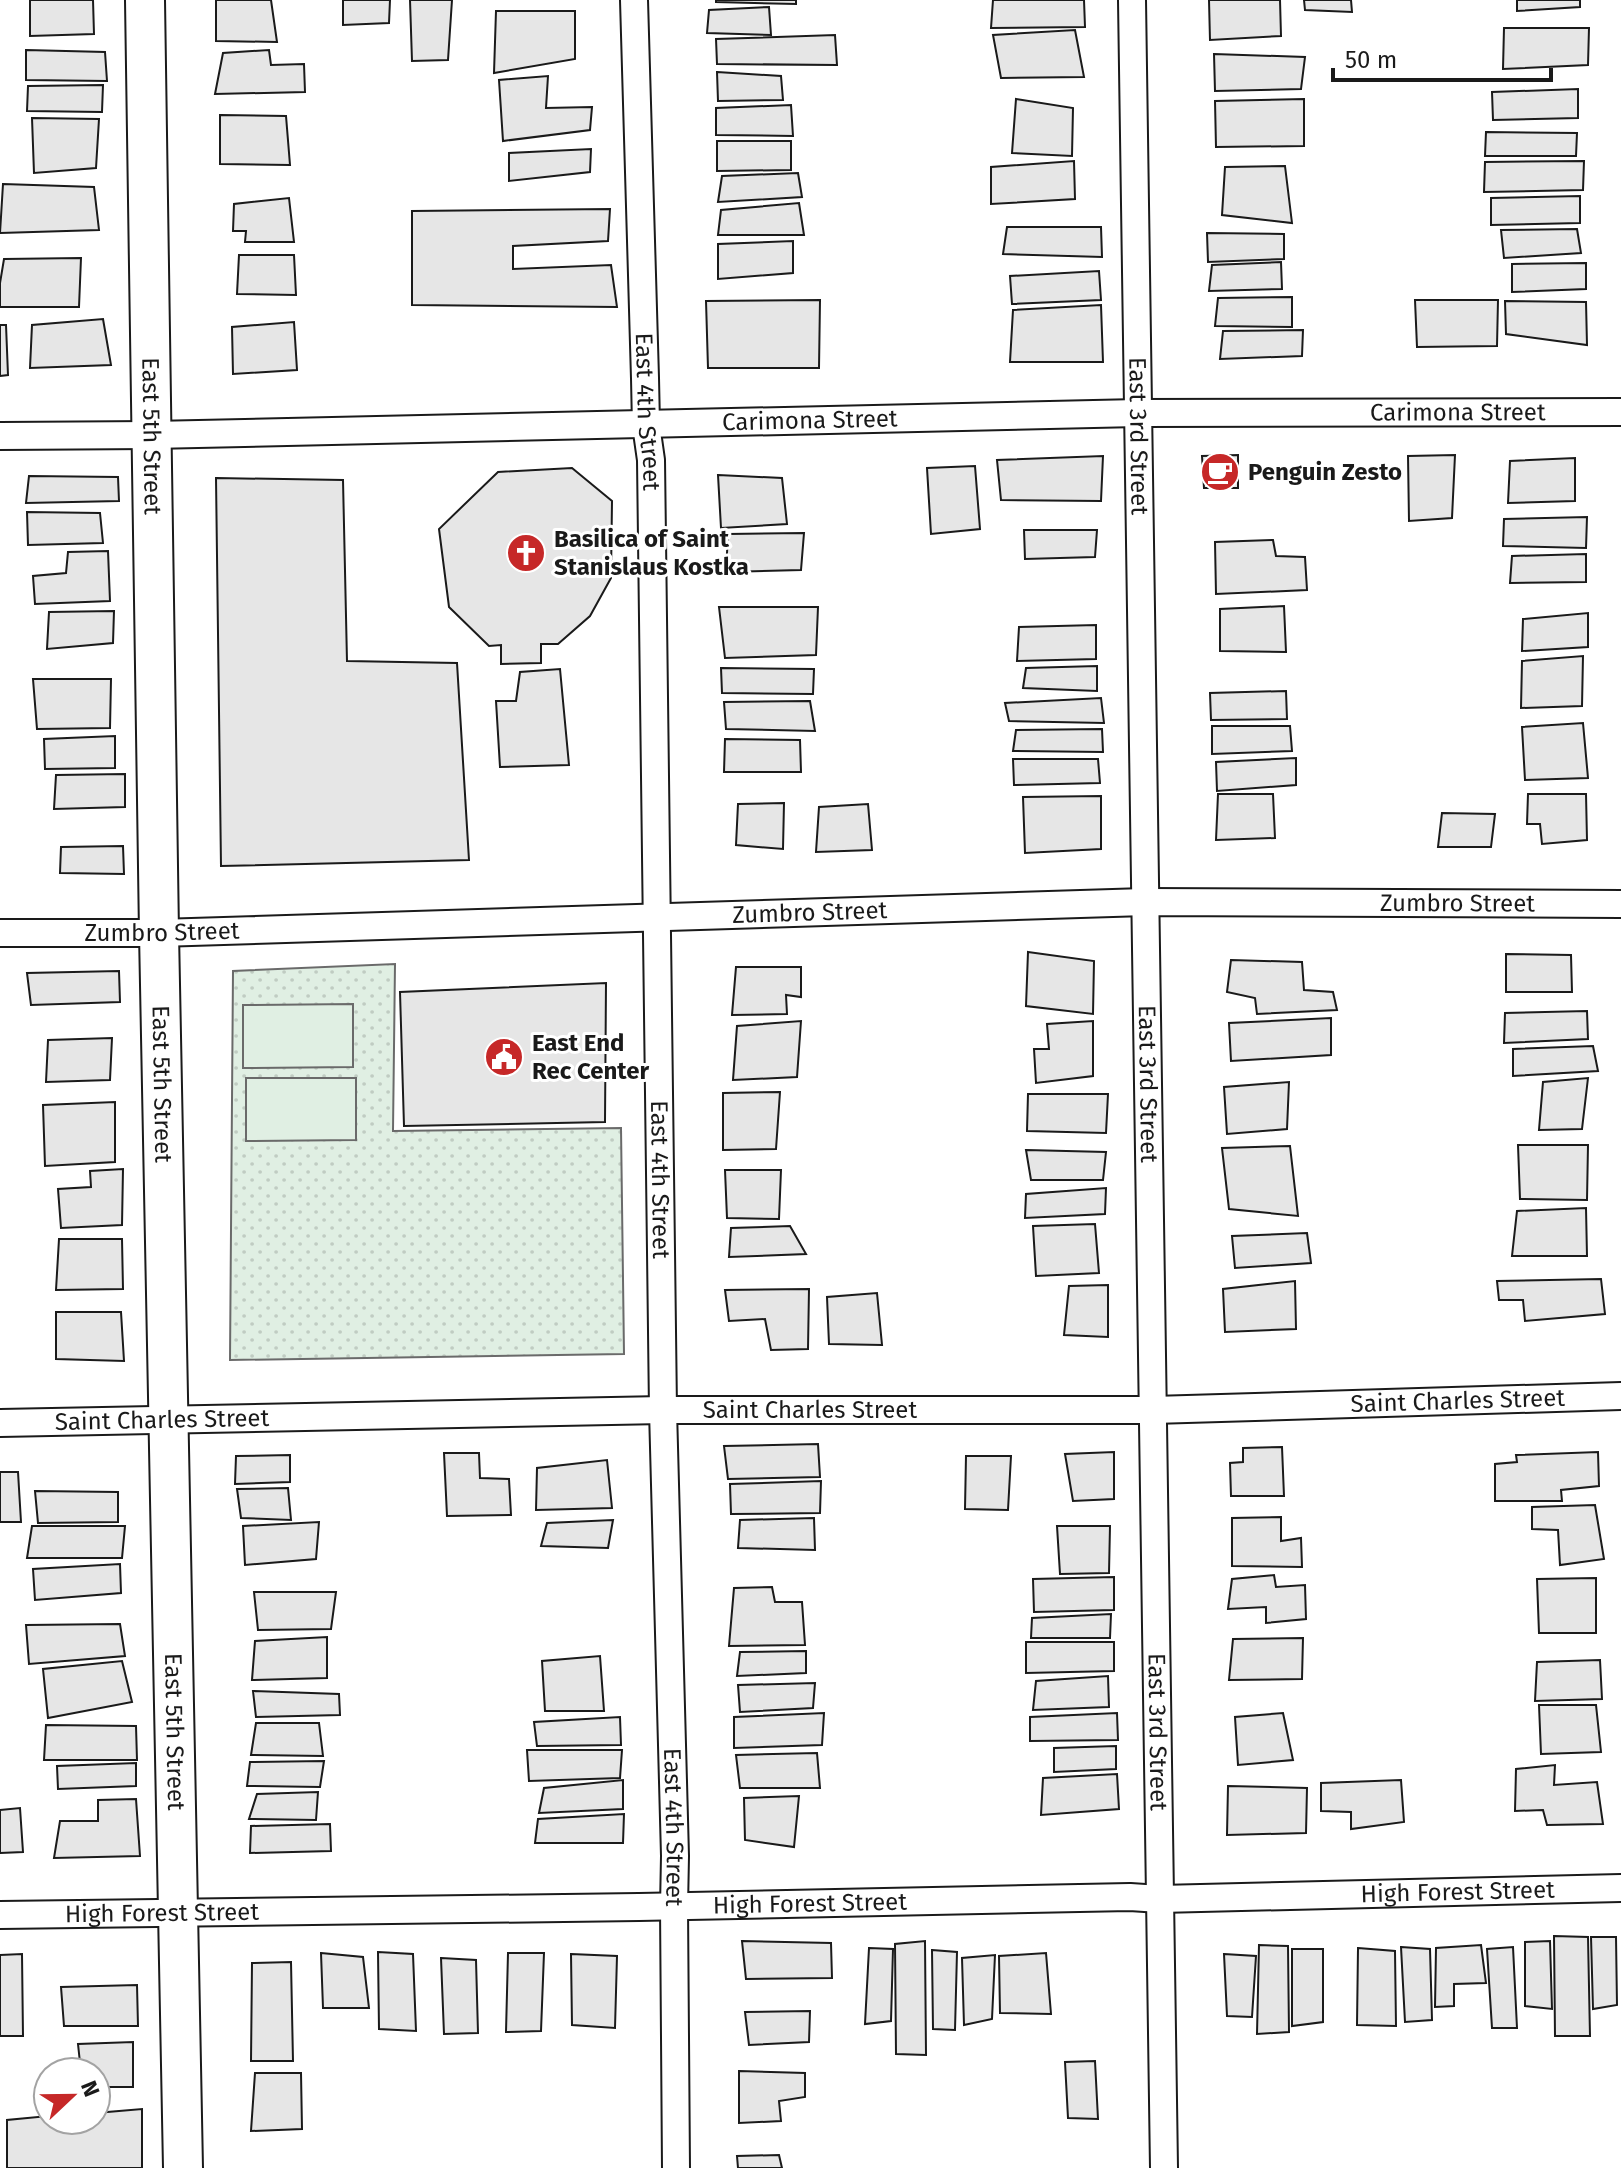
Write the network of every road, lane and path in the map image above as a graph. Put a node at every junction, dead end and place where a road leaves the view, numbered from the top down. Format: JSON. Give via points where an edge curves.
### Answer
{"nodes":[{"id":1,"x":145,"y":0,"type":"edge"},
{"id":2,"x":634,"y":0,"type":"edge"},
{"id":3,"x":1132,"y":0,"type":"edge"},
{"id":4,"x":1621,"y":412,"type":"edge"},
{"id":5,"x":1138,"y":413,"type":"junction"},
{"id":6,"x":646,"y":425,"type":"junction"},
{"id":7,"x":152,"y":435,"type":"junction"},
{"id":8,"x":0,"y":436,"type":"edge"},
{"id":9,"x":1145,"y":902,"type":"junction"},
{"id":10,"x":1621,"y":904,"type":"edge"},
{"id":11,"x":656,"y":916,"type":"junction"},
{"id":12,"x":0,"y":933,"type":"edge"},
{"id":13,"x":159,"y":933,"type":"junction"},
{"id":14,"x":1621,"y":1396,"type":"edge"},
{"id":15,"x":663,"y":1410,"type":"junction"},
{"id":16,"x":1153,"y":1410,"type":"junction"},
{"id":17,"x":167,"y":1420,"type":"junction"},
{"id":18,"x":0,"y":1423,"type":"edge"},
{"id":19,"x":1621,"y":1888,"type":"edge"},
{"id":20,"x":1160,"y":1899,"type":"junction"},
{"id":21,"x":674,"y":1907,"type":"junction"},
{"id":22,"x":179,"y":1913,"type":"junction"},
{"id":23,"x":0,"y":1915,"type":"edge"},
{"id":24,"x":183,"y":2168,"type":"edge"},
{"id":25,"x":676,"y":2168,"type":"edge"},
{"id":26,"x":1164,"y":2168,"type":"edge"}],
"edges":[{"from":1,"to":7,"type":"street","name":"East 5th Street"},
{"from":2,"to":6,"type":"street","name":"East 4th Street"},
{"from":3,"to":5,"type":"street","name":"East 3rd Street"},
{"from":4,"to":5,"type":"street","name":"Carimona Street"},
{"from":5,"to":6,"type":"street","name":"Carimona Street"},
{"from":5,"to":9,"type":"street","name":"East 3rd Street"},
{"from":6,"to":7,"type":"street","name":"Carimona Street"},
{"from":6,"to":11,"type":"street","name":"East 4th Street","via":[[651,460]]},
{"from":7,"to":8,"type":"street","name":"Carimona Street"},
{"from":7,"to":13,"type":"street","name":"East 5th Street"},
{"from":9,"to":10,"type":"street","name":"Zumbro Street"},
{"from":9,"to":11,"type":"street","name":"Zumbro Street"},
{"from":9,"to":16,"type":"street","name":"East 3rd Street"},
{"from":11,"to":13,"type":"street","name":"Zumbro Street"},
{"from":11,"to":15,"type":"street","name":"East 4th Street"},
{"from":12,"to":13,"type":"street","name":"Zumbro Street"},
{"from":13,"to":17,"type":"street","name":"East 5th Street"},
{"from":14,"to":16,"type":"street","name":"Saint Charles Street"},
{"from":15,"to":16,"type":"street","name":"Saint Charles Street"},
{"from":15,"to":17,"type":"street","name":"Saint Charles Street"},
{"from":15,"to":21,"type":"street","name":"East 4th Street"},
{"from":16,"to":20,"type":"street","name":"East 3rd Street"},
{"from":17,"to":18,"type":"street","name":"Saint Charles Street"},
{"from":17,"to":22,"type":"street","name":"East 5th Street"},
{"from":19,"to":20,"type":"street","name":"High Forest Street"},
{"from":20,"to":21,"type":"street","name":"High Forest Street"},
{"from":20,"to":26,"type":"street","name":"East 3rd Street"},
{"from":21,"to":22,"type":"street","name":"High Forest Street"},
{"from":21,"to":25,"type":"street","name":"East 4th Street"},
{"from":22,"to":23,"type":"street","name":"High Forest Street"},
{"from":22,"to":24,"type":"street","name":"East 5th Street"}]}
